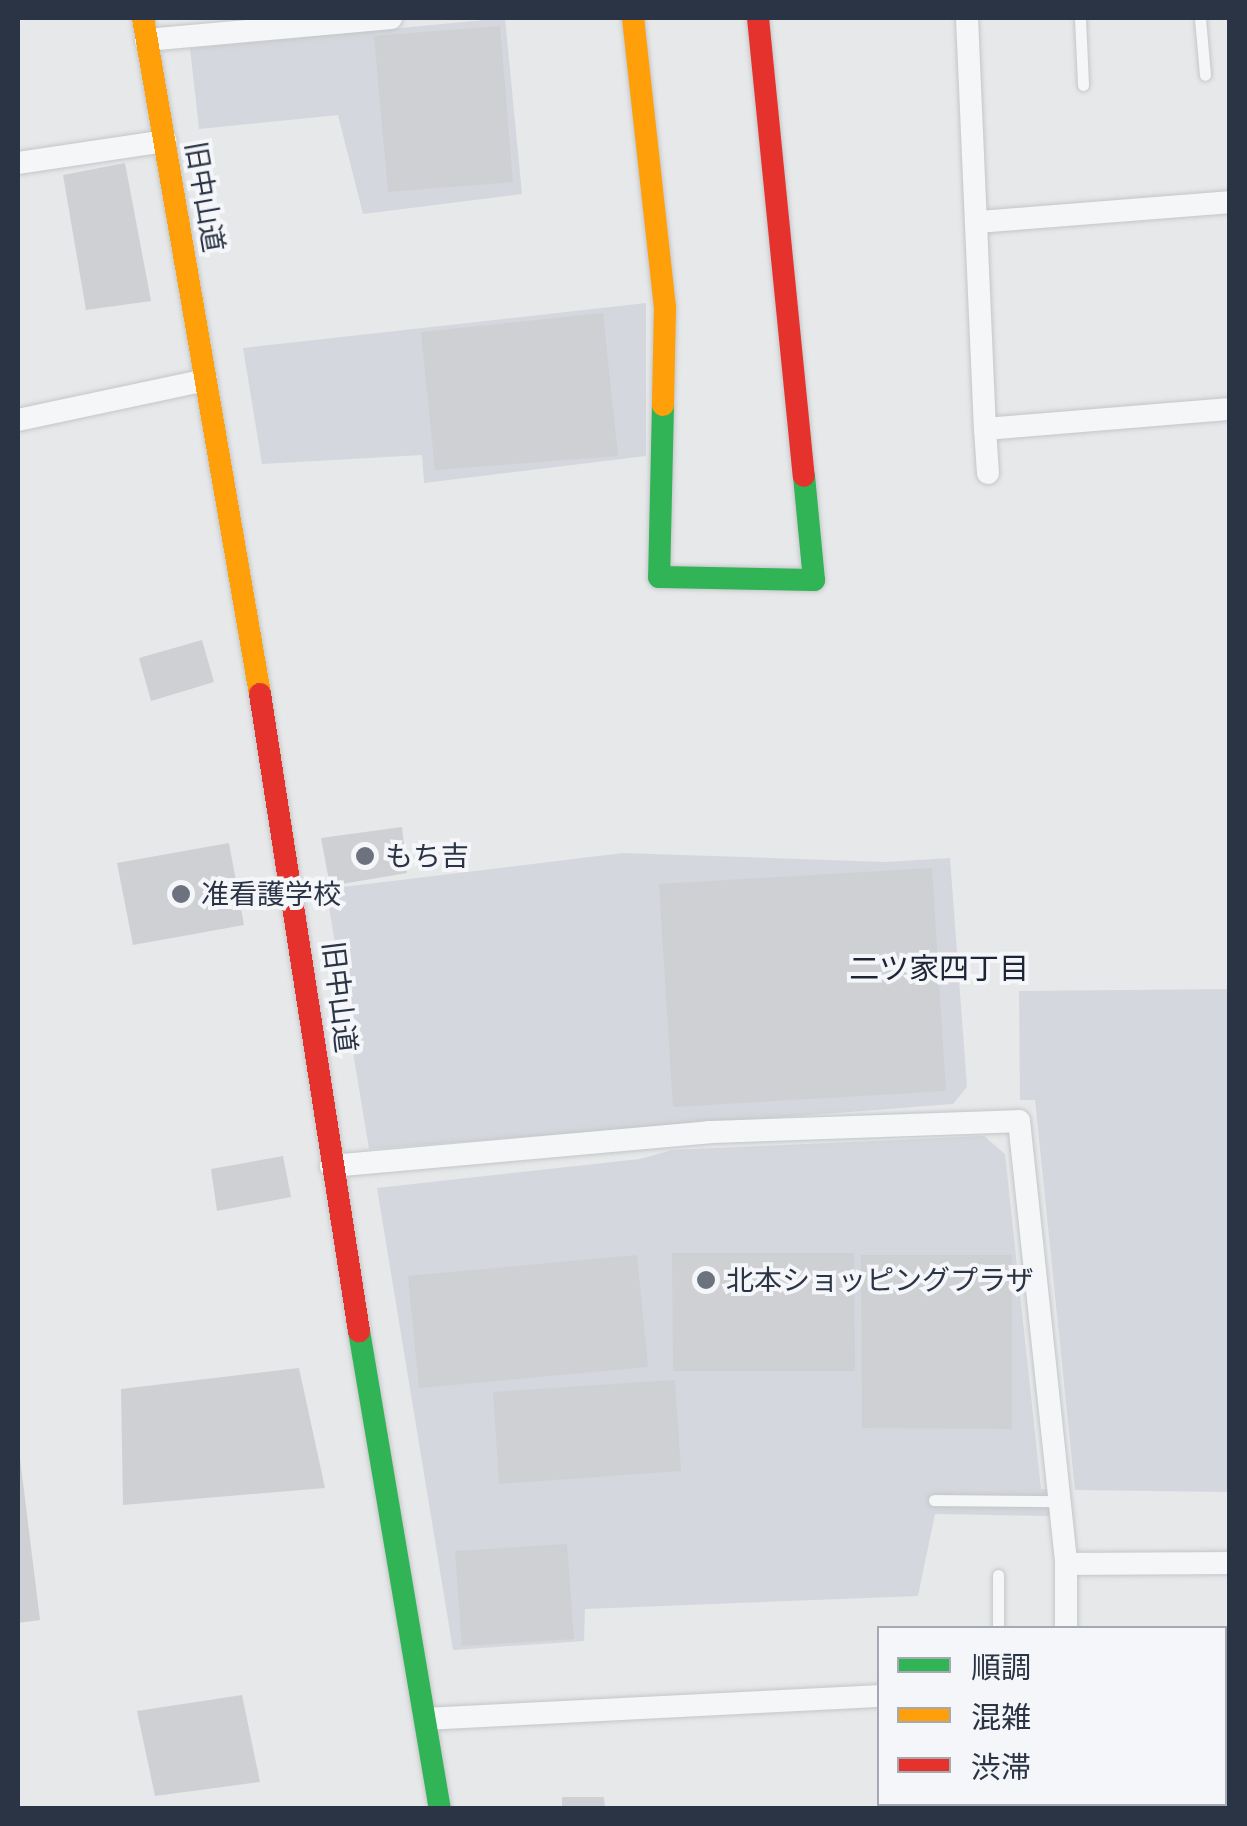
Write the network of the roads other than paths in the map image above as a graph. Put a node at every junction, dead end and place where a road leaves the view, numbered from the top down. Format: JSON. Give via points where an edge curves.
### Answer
{"nodes":[{"id":1,"x":391,"y":18,"type":"edge"},
{"id":2,"x":634,"y":18,"type":"edge"},
{"id":3,"x":758,"y":18,"type":"edge"},
{"id":4,"x":966,"y":18,"type":"edge"},
{"id":5,"x":1080,"y":18,"type":"edge"},
{"id":6,"x":1200,"y":18,"type":"edge"},
{"id":7,"x":144,"y":29,"type":"edge"},
{"id":8,"x":1205,"y":75,"type":"dead end"},
{"id":9,"x":1082,"y":85,"type":"dead end"},
{"id":10,"x":166,"y":140,"type":"junction"},
{"id":11,"x":18,"y":164,"type":"edge"},
{"id":12,"x":1230,"y":202,"type":"edge"},
{"id":13,"x":978,"y":222,"type":"junction"},
{"id":14,"x":206,"y":380,"type":"junction"},
{"id":15,"x":1230,"y":409,"type":"edge"},
{"id":16,"x":18,"y":420,"type":"edge"},
{"id":17,"x":985,"y":429,"type":"junction"},
{"id":18,"x":988,"y":473,"type":"dead end"},
{"id":19,"x":332,"y":1166,"type":"junction"},
{"id":20,"x":934,"y":1500,"type":"dead end"},
{"id":21,"x":1059,"y":1501,"type":"junction"},
{"id":22,"x":1230,"y":1563,"type":"edge"},
{"id":23,"x":1066,"y":1564,"type":"junction"},
{"id":24,"x":998,"y":1574,"type":"dead end"},
{"id":25,"x":998,"y":1626,"type":"edge"},
{"id":26,"x":1066,"y":1626,"type":"edge"},
{"id":27,"x":877,"y":1696,"type":"edge"},
{"id":28,"x":425,"y":1720,"type":"junction"},
{"id":29,"x":440,"y":1808,"type":"edge"}],
"edges":[{"from":1,"to":7,"type":"street"},
{"from":2,"to":3,"type":"main road","via":[[665,307],[658,577],[814,580]]},
{"from":4,"to":13,"type":"street"},
{"from":5,"to":9,"type":"lane"},
{"from":6,"to":8,"type":"lane"},
{"from":7,"to":10,"type":"main road","name":"旧中山道"},
{"from":10,"to":11,"type":"street"},
{"from":10,"to":14,"type":"main road","name":"旧中山道"},
{"from":12,"to":13,"type":"street"},
{"from":13,"to":17,"type":"street"},
{"from":14,"to":16,"type":"street"},
{"from":14,"to":19,"type":"main road","name":"旧中山道","via":[[305,952]]},
{"from":15,"to":17,"type":"street"},
{"from":17,"to":18,"type":"street"},
{"from":19,"to":21,"type":"street","via":[[709,1132],[1019,1121]]},
{"from":19,"to":28,"type":"main road","name":"旧中山道"},
{"from":20,"to":21,"type":"lane"},
{"from":21,"to":23,"type":"street"},
{"from":22,"to":23,"type":"street"},
{"from":23,"to":26,"type":"street"},
{"from":24,"to":25,"type":"lane"},
{"from":27,"to":28,"type":"street"},
{"from":28,"to":29,"type":"main road","name":"旧中山道"}]}
